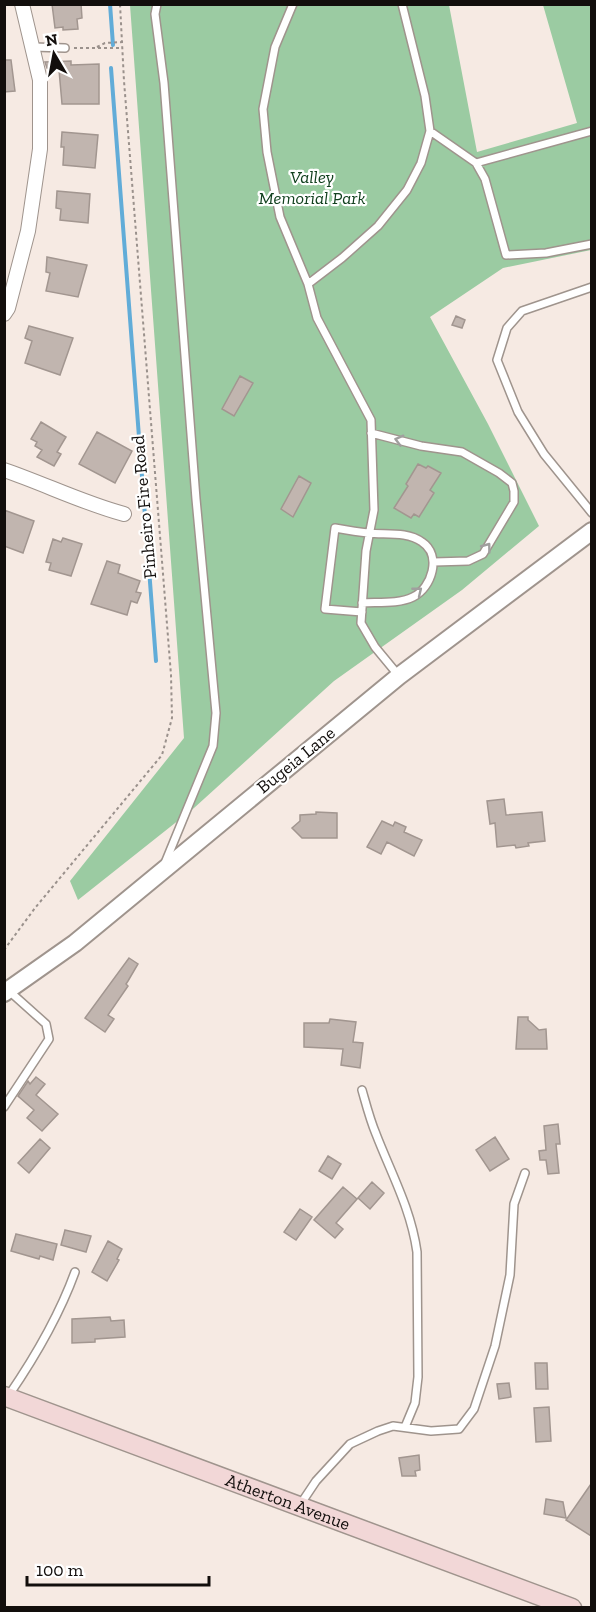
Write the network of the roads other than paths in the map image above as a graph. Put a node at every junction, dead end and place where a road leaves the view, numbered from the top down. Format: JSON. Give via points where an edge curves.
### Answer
{"nodes":[{"id":1,"x":22,"y":4,"type":"edge"},
{"id":2,"x":157,"y":4,"type":"edge"},
{"id":3,"x":293,"y":4,"type":"edge"},
{"id":4,"x":402,"y":4,"type":"edge"},
{"id":5,"x":33,"y":47,"type":"junction"},
{"id":6,"x":65,"y":48,"type":"road end"},
{"id":7,"x":430,"y":130,"type":"junction"},
{"id":8,"x":591,"y":131,"type":"edge"},
{"id":9,"x":476,"y":163,"type":"junction"},
{"id":10,"x":591,"y":244,"type":"edge"},
{"id":11,"x":308,"y":284,"type":"junction"},
{"id":12,"x":591,"y":287,"type":"edge"},
{"id":13,"x":4,"y":314,"type":"edge"},
{"id":14,"x":371,"y":433,"type":"junction"},
{"id":15,"x":4,"y":470,"type":"edge"},
{"id":16,"x":591,"y":513,"type":"edge"},
{"id":17,"x":124,"y":514,"type":"dead end"},
{"id":18,"x":591,"y":531,"type":"edge"},
{"id":19,"x":369,"y":534,"type":"junction"},
{"id":20,"x":434,"y":562,"type":"junction"},
{"id":21,"x":362,"y":603,"type":"junction"},
{"id":22,"x":362,"y":612,"type":"junction"},
{"id":23,"x":399,"y":676,"type":"junction"},
{"id":24,"x":162,"y":871,"type":"junction"},
{"id":25,"x":6,"y":992,"type":"edge"},
{"id":26,"x":362,"y":1090,"type":"dead end"},
{"id":27,"x":4,"y":1107,"type":"edge"},
{"id":28,"x":525,"y":1173,"type":"dead end"},
{"id":29,"x":75,"y":1272,"type":"dead end"},
{"id":30,"x":6,"y":1397,"type":"edge"},
{"id":31,"x":405,"y":1427,"type":"junction"},
{"id":32,"x":300,"y":1505,"type":"junction"},
{"id":33,"x":572,"y":1608,"type":"edge"}],
"edges":[{"from":1,"to":5,"type":"street"},
{"from":2,"to":24,"type":"lane","via":[[216,713],[213,746]]},
{"from":3,"to":11,"type":"lane","via":[[275,47],[263,109],[280,217]]},
{"from":4,"to":7,"type":"lane"},
{"from":5,"to":6,"type":"lane"},
{"from":5,"to":13,"type":"street","via":[[40,80],[39,149],[28,231]]},
{"from":7,"to":9,"type":"lane"},
{"from":7,"to":11,"type":"lane","via":[[421,164],[407,190],[378,226]]},
{"from":8,"to":9,"type":"lane"},
{"from":9,"to":10,"type":"lane","via":[[506,255],[546,253]]},
{"from":11,"to":14,"type":"lane","via":[[317,318],[370,420]]},
{"from":12,"to":16,"type":"lane","via":[[522,311],[507,328],[497,360],[518,412],[544,454]]},
{"from":14,"to":19,"type":"lane","via":[[374,510]]},
{"from":20,"to":14,"type":"lane","one_way":true,"via":[[468,561],[483,554],[514,502],[512,483],[462,452]]},
{"from":15,"to":17,"type":"street"},
{"from":18,"to":23,"type":"street","name":"Bugeia Lane"},
{"from":19,"to":20,"type":"lane","via":[[406,535],[424,542]]},
{"from":19,"to":21,"type":"lane"},
{"from":19,"to":22,"type":"lane","via":[[335,528],[325,609]]},
{"from":21,"to":20,"type":"lane","one_way":true,"via":[[414,597],[426,584]]},
{"from":21,"to":22,"type":"lane"},
{"from":22,"to":23,"type":"lane","via":[[361,623]]},
{"from":23,"to":24,"type":"street","name":"Bugeia Lane"},
{"from":24,"to":25,"type":"street","name":"Bugeia Lane","via":[[75,944]]},
{"from":25,"to":27,"type":"lane","via":[[46,1024],[49,1039]]},
{"from":26,"to":31,"type":"lane","via":[[415,1234],[418,1377],[415,1403]]},
{"from":28,"to":31,"type":"lane","via":[[514,1204],[510,1275],[495,1346],[474,1409],[459,1429],[431,1431]]},
{"from":29,"to":30,"type":"lane","via":[[28,1367]]},
{"from":30,"to":32,"type":"main road","name":"Atherton Avenue"},
{"from":31,"to":32,"type":"lane","via":[[385,1428],[350,1444]]},
{"from":32,"to":33,"type":"main road","name":"Atherton Avenue"}]}
